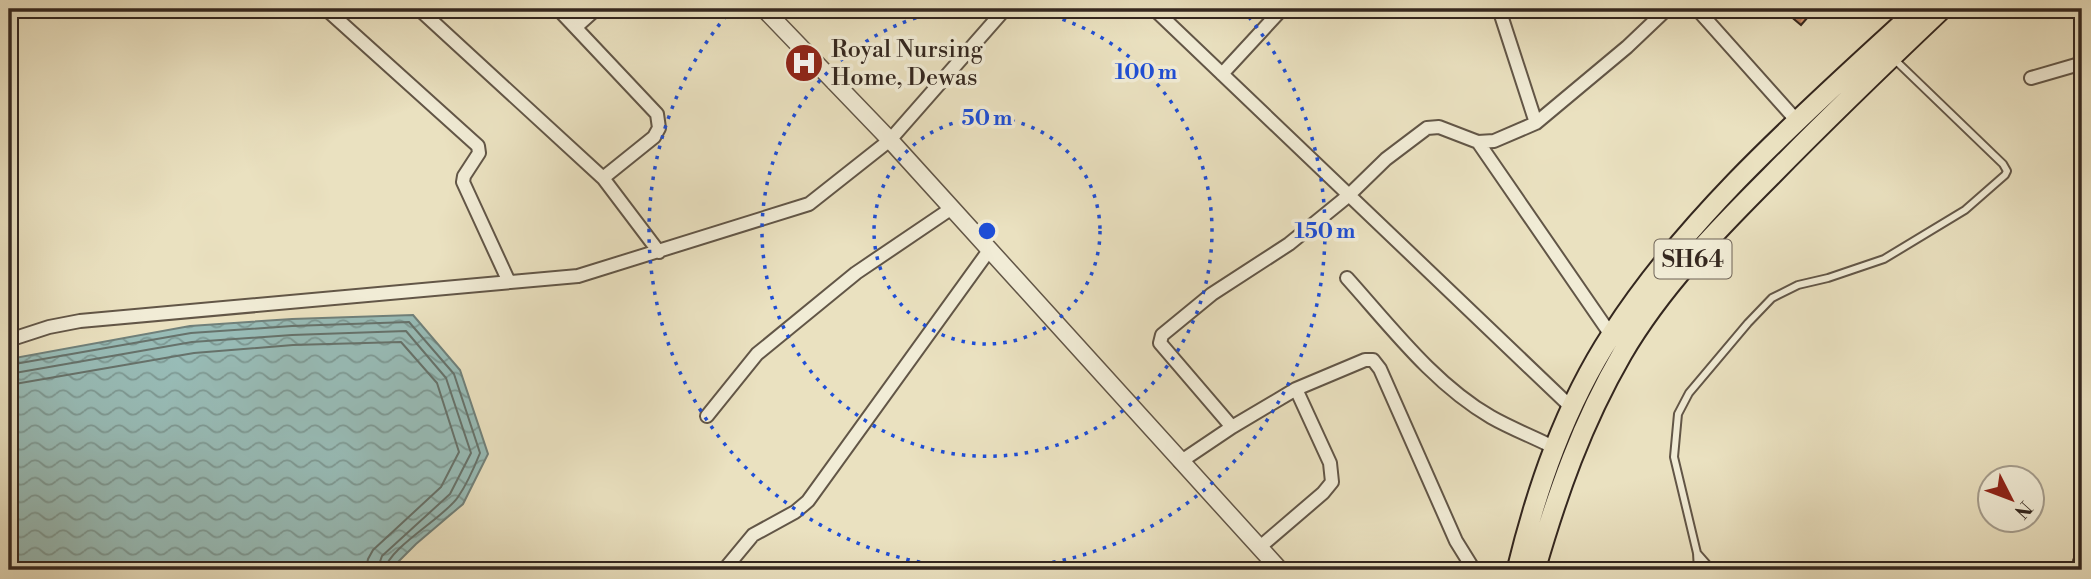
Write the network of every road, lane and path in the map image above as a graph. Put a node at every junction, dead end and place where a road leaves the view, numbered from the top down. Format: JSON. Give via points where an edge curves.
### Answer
{"nodes":[{"id":1,"x":326,"y":9,"type":"edge"},
{"id":2,"x":419,"y":9,"type":"edge"},
{"id":3,"x":558,"y":9,"type":"edge"},
{"id":4,"x":596,"y":9,"type":"edge"},
{"id":5,"x":764,"y":9,"type":"edge"},
{"id":6,"x":1005,"y":9,"type":"edge"},
{"id":7,"x":1154,"y":9,"type":"edge"},
{"id":8,"x":1282,"y":9,"type":"edge"},
{"id":9,"x":1499,"y":9,"type":"edge"},
{"id":10,"x":1667,"y":9,"type":"edge"},
{"id":11,"x":1697,"y":9,"type":"edge"},
{"id":12,"x":1918,"y":9,"type":"edge"},
{"id":13,"x":1942,"y":9,"type":"edge"},
{"id":14,"x":576,"y":27,"type":"junction"},
{"id":15,"x":1892,"y":57,"type":"junction"},
{"id":16,"x":2082,"y":61,"type":"edge"},
{"id":17,"x":1222,"y":74,"type":"junction"},
{"id":18,"x":2031,"y":78,"type":"dead end"},
{"id":19,"x":1797,"y":121,"type":"junction"},
{"id":20,"x":1536,"y":123,"type":"junction"},
{"id":21,"x":890,"y":140,"type":"junction"},
{"id":22,"x":1478,"y":142,"type":"junction"},
{"id":23,"x":603,"y":178,"type":"junction"},
{"id":24,"x":1348,"y":195,"type":"junction"},
{"id":25,"x":952,"y":208,"type":"junction"},
{"id":26,"x":990,"y":250,"type":"junction"},
{"id":27,"x":659,"y":252,"type":"junction"},
{"id":28,"x":1347,"y":278,"type":"dead end"},
{"id":29,"x":509,"y":282,"type":"junction"},
{"id":30,"x":1611,"y":335,"type":"junction"},
{"id":31,"x":9,"y":340,"type":"edge"},
{"id":32,"x":1296,"y":389,"type":"junction"},
{"id":33,"x":1572,"y":408,"type":"junction"},
{"id":34,"x":707,"y":416,"type":"dead end"},
{"id":35,"x":1232,"y":427,"type":"junction"},
{"id":36,"x":1555,"y":448,"type":"junction"},
{"id":37,"x":1180,"y":462,"type":"junction"},
{"id":38,"x":1260,"y":547,"type":"junction"},
{"id":39,"x":1697,"y":553,"type":"junction"},
{"id":40,"x":2082,"y":554,"type":"edge"},
{"id":41,"x":2078,"y":568,"type":"edge"},
{"id":42,"x":724,"y":570,"type":"edge"},
{"id":43,"x":1280,"y":570,"type":"edge"},
{"id":44,"x":1474,"y":570,"type":"edge"},
{"id":45,"x":1517,"y":570,"type":"edge"},
{"id":46,"x":1535,"y":570,"type":"edge"},
{"id":47,"x":1698,"y":570,"type":"edge"},
{"id":48,"x":1712,"y":570,"type":"edge"}],
"edges":[{"from":1,"to":29,"type":"street","via":[[478,146],[479,153],[463,182]]},
{"from":2,"to":23,"type":"street"},
{"from":3,"to":14,"type":"street"},
{"from":4,"to":14,"type":"street"},
{"from":5,"to":21,"type":"street"},
{"from":6,"to":21,"type":"street"},
{"from":7,"to":17,"type":"street"},
{"from":8,"to":17,"type":"street"},
{"from":9,"to":20,"type":"street"},
{"from":10,"to":20,"type":"street"},
{"from":11,"to":19,"type":"street"},
{"from":12,"to":19,"type":"main road","number":"SH64"},
{"from":13,"to":15,"type":"main road","number":"SH64"},
{"from":14,"to":23,"type":"street","via":[[657,114],[659,128],[654,137]]},
{"from":15,"to":39,"type":"lane","via":[[2007,171],[1965,210],[1884,259],[1798,285],[1772,298],[1689,393],[1678,414],[1674,457]]},
{"from":15,"to":46,"type":"main road","number":"SH64","via":[[1716,231],[1623,352],[1586,421]]},
{"from":16,"to":18,"type":"street"},
{"from":17,"to":24,"type":"street"},
{"from":19,"to":30,"type":"main road","number":"SH64","via":[[1700,221]]},
{"from":20,"to":22,"type":"street","via":[[1494,141]]},
{"from":21,"to":25,"type":"street"},
{"from":21,"to":27,"type":"street","via":[[809,204]]},
{"from":22,"to":24,"type":"street","via":[[1440,127],[1427,128],[1385,159]]},
{"from":22,"to":30,"type":"street"},
{"from":23,"to":27,"type":"street"},
{"from":24,"to":33,"type":"street"},
{"from":24,"to":35,"type":"street","via":[[1289,244],[1212,293],[1162,335],[1160,343]]},
{"from":25,"to":26,"type":"street"},
{"from":25,"to":34,"type":"street","via":[[856,273],[757,354]]},
{"from":26,"to":37,"type":"street"},
{"from":26,"to":42,"type":"street","via":[[808,501],[753,536]]},
{"from":27,"to":29,"type":"street","via":[[578,276]]},
{"from":28,"to":36,"type":"street","via":[[1430,369],[1462,397],[1491,417]]},
{"from":29,"to":31,"type":"street","via":[[80,321]]},
{"from":30,"to":33,"type":"main road","number":"SH64"},
{"from":32,"to":35,"type":"street"},
{"from":32,"to":38,"type":"street","via":[[1330,463],[1332,482]]},
{"from":32,"to":44,"type":"street","via":[[1373,360],[1456,541]]},
{"from":33,"to":36,"type":"main road","number":"SH64"},
{"from":35,"to":37,"type":"street"},
{"from":36,"to":45,"type":"main road","number":"SH64","via":[[1532,510]]},
{"from":37,"to":38,"type":"street"},
{"from":38,"to":43,"type":"street"},
{"from":39,"to":47,"type":"lane"},
{"from":39,"to":48,"type":"lane"},
{"from":40,"to":41,"type":"lane"}]}
